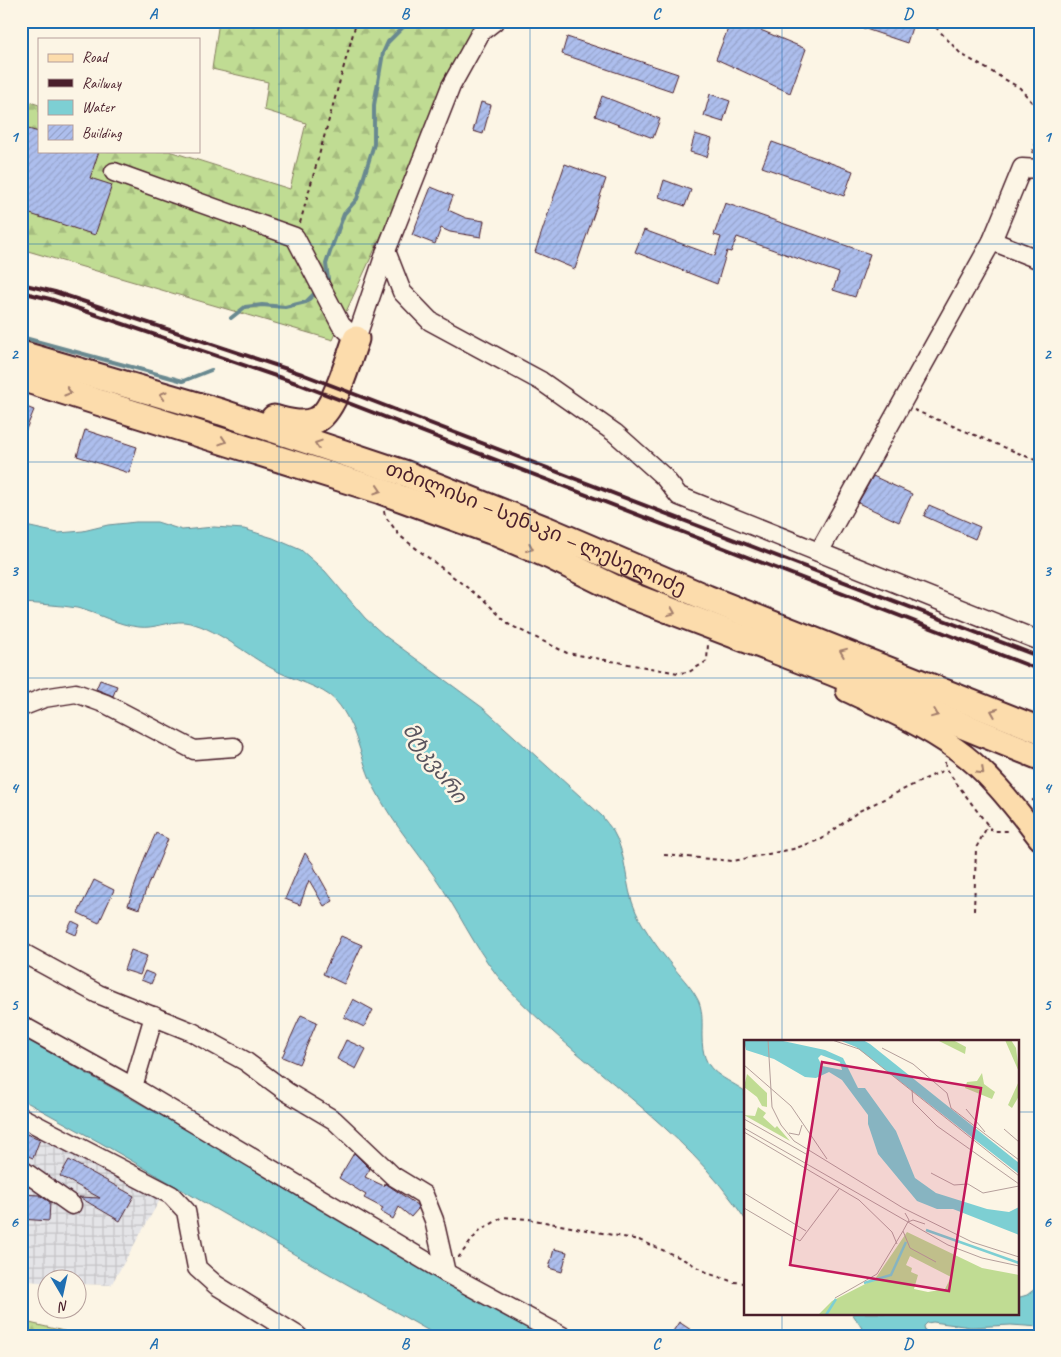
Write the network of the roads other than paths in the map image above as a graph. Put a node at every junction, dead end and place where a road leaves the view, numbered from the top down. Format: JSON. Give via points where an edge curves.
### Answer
{"nodes":[{"id":1,"x":495,"y":21,"type":"edge"},
{"id":2,"x":1031,"y":168,"type":"edge"},
{"id":3,"x":114,"y":172,"type":"dead end"},
{"id":4,"x":992,"y":240,"type":"junction"},
{"id":5,"x":386,"y":252,"type":"junction"},
{"id":6,"x":1040,"y":260,"type":"edge"},
{"id":7,"x":356,"y":339,"type":"junction"},
{"id":8,"x":21,"y":354,"type":"edge"},
{"id":9,"x":21,"y":378,"type":"edge"},
{"id":10,"x":333,"y":402,"type":"junction"},
{"id":11,"x":221,"y":412,"type":"junction"},
{"id":12,"x":364,"y":459,"type":"junction"},
{"id":13,"x":819,"y":552,"type":"junction"},
{"id":14,"x":1040,"y":641,"type":"edge"},
{"id":15,"x":759,"y":645,"type":"junction"},
{"id":16,"x":21,"y":707,"type":"edge"},
{"id":17,"x":1040,"y":730,"type":"edge"},
{"id":18,"x":234,"y":747,"type":"dead end"},
{"id":19,"x":1040,"y":757,"type":"edge"},
{"id":20,"x":1037,"y":835,"type":"edge"},
{"id":21,"x":21,"y":952,"type":"edge"},
{"id":22,"x":154,"y":1016,"type":"junction"},
{"id":23,"x":21,"y":1025,"type":"edge"},
{"id":24,"x":134,"y":1088,"type":"junction"},
{"id":25,"x":21,"y":1117,"type":"edge"},
{"id":26,"x":21,"y":1169,"type":"edge"},
{"id":27,"x":72,"y":1205,"type":"dead end"},
{"id":28,"x":446,"y":1273,"type":"junction"},
{"id":29,"x":298,"y":1336,"type":"edge"},
{"id":30,"x":562,"y":1336,"type":"edge"}],
"edges":[{"from":1,"to":5,"type":"street","via":[[481,32],[452,86]]},
{"from":2,"to":4,"type":"street"},
{"from":3,"to":7,"type":"street","via":[[295,237],[341,325]]},
{"from":4,"to":6,"type":"street"},
{"from":4,"to":13,"type":"street"},
{"from":5,"to":7,"type":"street"},
{"from":5,"to":13,"type":"street","via":[[402,292],[430,321],[541,381],[615,433],[664,477],[679,496]]},
{"from":7,"to":10,"type":"highway"},
{"from":11,"to":8,"type":"highway","name":"თბილისი — სენაკი — ლესელიძე","one_way":true},
{"from":9,"to":15,"type":"highway","name":"თბილისი — სენაკი — ლესელიძე","one_way":true,"via":[[381,491],[491,531],[627,594]]},
{"from":10,"to":11,"type":"highway","via":[[318,420],[307,423],[246,410]]},
{"from":10,"to":12,"type":"highway","via":[[333,418],[338,433]]},
{"from":12,"to":11,"type":"highway","name":"თბილისი — სენაკი — ლესელიძე","one_way":true},
{"from":17,"to":12,"type":"highway","name":"თბილისი — სენაკი — ლესელიძე","one_way":true,"via":[[706,598],[404,472]]},
{"from":13,"to":14,"type":"street"},
{"from":15,"to":19,"type":"highway","one_way":true},
{"from":15,"to":20,"type":"main road","one_way":true,"via":[[909,720],[957,749],[984,774]]},
{"from":16,"to":18,"type":"street","via":[[44,698],[76,693],[106,704],[194,750]]},
{"from":21,"to":22,"type":"street","via":[[98,994]]},
{"from":22,"to":24,"type":"street"},
{"from":22,"to":28,"type":"street","via":[[192,1032],[245,1061],[287,1092],[334,1120],[393,1176],[424,1195],[434,1220]]},
{"from":23,"to":24,"type":"street"},
{"from":24,"to":28,"type":"street"},
{"from":25,"to":29,"type":"street","via":[[171,1196],[186,1211],[197,1268],[216,1285]]},
{"from":26,"to":27,"type":"street"},
{"from":28,"to":30,"type":"street"}]}
